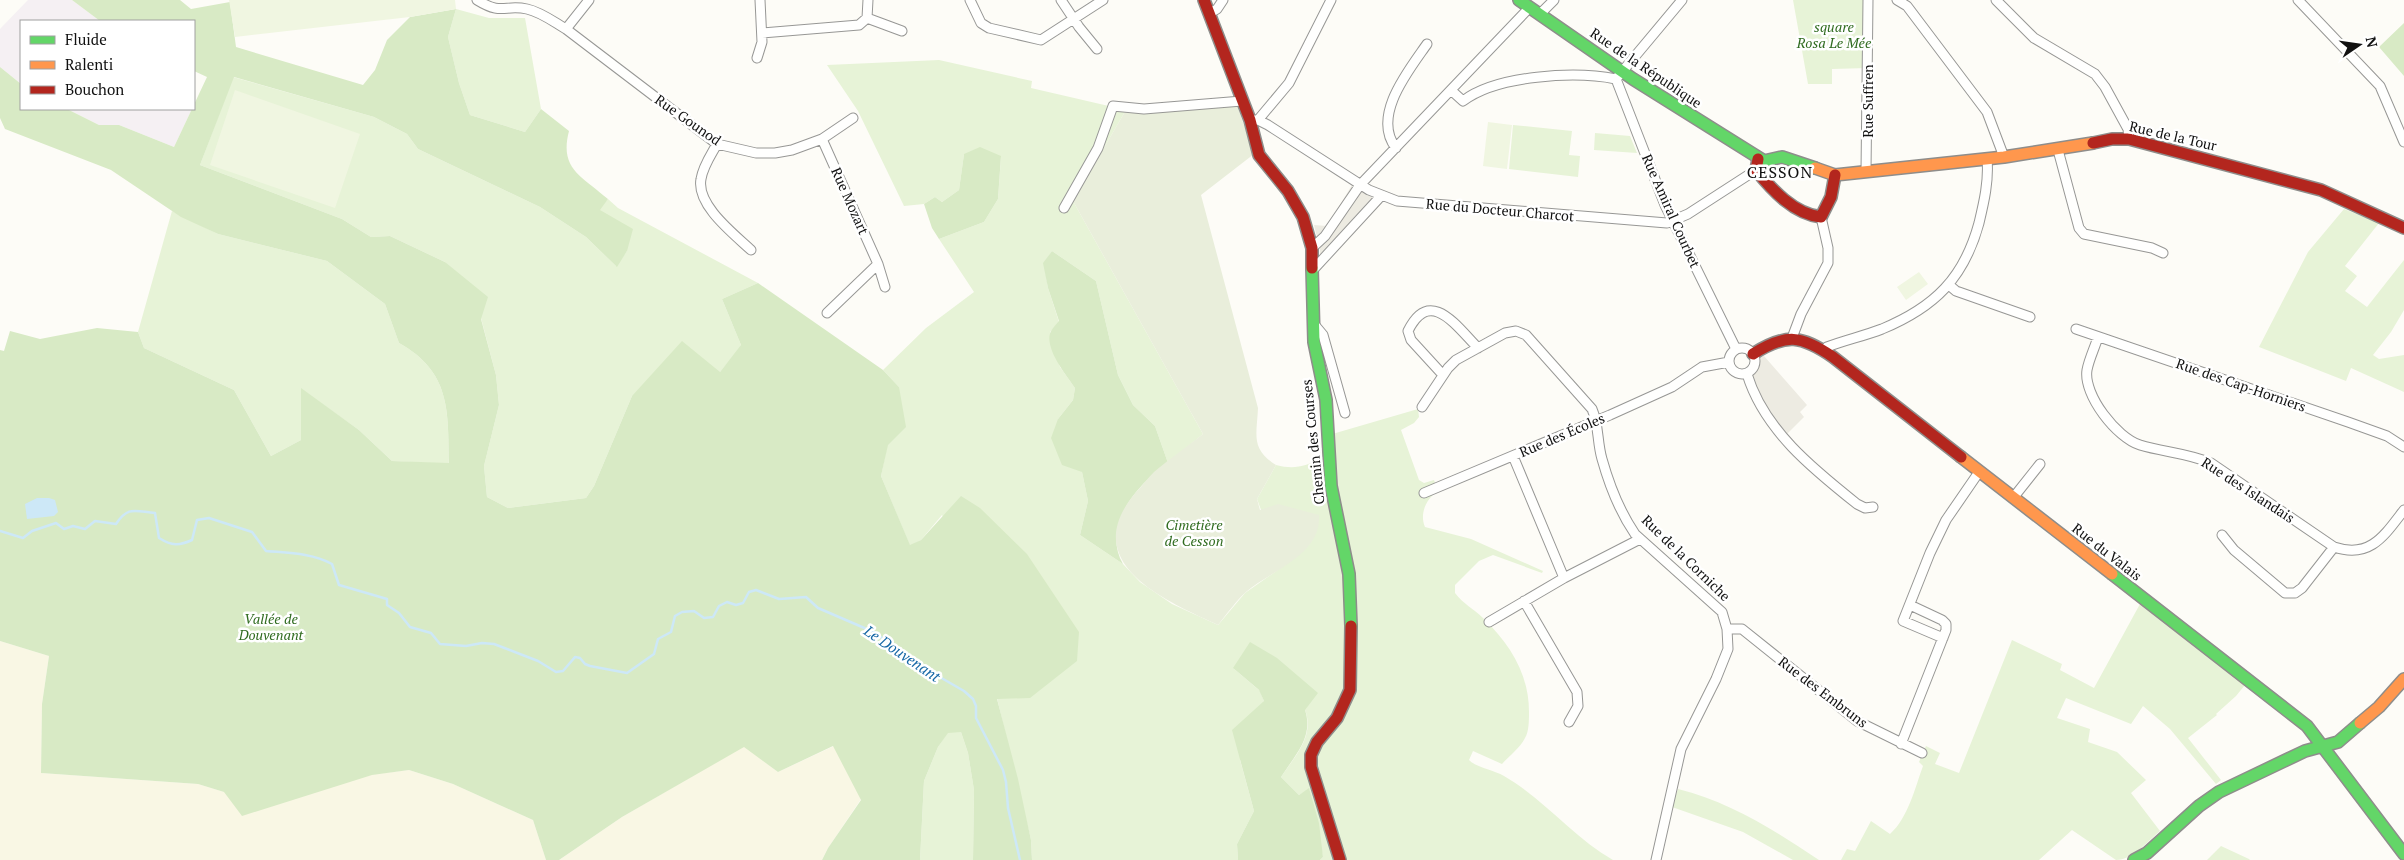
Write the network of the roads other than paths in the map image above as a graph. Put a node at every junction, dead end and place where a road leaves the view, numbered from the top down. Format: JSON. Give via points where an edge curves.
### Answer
{"nodes":[{"id":1,"x":477,"y":0,"type":"edge"},
{"id":2,"x":588,"y":0,"type":"edge"},
{"id":3,"x":760,"y":0,"type":"edge"},
{"id":4,"x":868,"y":0,"type":"edge"},
{"id":5,"x":970,"y":0,"type":"edge"},
{"id":6,"x":1061,"y":0,"type":"edge"},
{"id":7,"x":1104,"y":0,"type":"edge"},
{"id":8,"x":1204,"y":0,"type":"edge"},
{"id":9,"x":1223,"y":0,"type":"edge"},
{"id":10,"x":1331,"y":0,"type":"edge"},
{"id":11,"x":1519,"y":0,"type":"edge"},
{"id":12,"x":1554,"y":0,"type":"edge"},
{"id":13,"x":1682,"y":0,"type":"edge"},
{"id":14,"x":1868,"y":0,"type":"edge"},
{"id":15,"x":1897,"y":0,"type":"edge"},
{"id":16,"x":1996,"y":0,"type":"edge"},
{"id":17,"x":2298,"y":0,"type":"edge"},
{"id":18,"x":1535,"y":11,"type":"junction"},
{"id":19,"x":1210,"y":14,"type":"junction"},
{"id":20,"x":867,"y":18,"type":"junction"},
{"id":21,"x":1074,"y":20,"type":"junction"},
{"id":22,"x":566,"y":29,"type":"junction"},
{"id":23,"x":902,"y":30,"type":"dead end"},
{"id":24,"x":762,"y":33,"type":"junction"},
{"id":25,"x":1427,"y":44,"type":"dead end"},
{"id":26,"x":1097,"y":49,"type":"dead end"},
{"id":27,"x":756,"y":58,"type":"dead end"},
{"id":28,"x":1619,"y":75,"type":"junction"},
{"id":29,"x":1452,"y":90,"type":"junction"},
{"id":30,"x":1242,"y":101,"type":"junction"},
{"id":31,"x":853,"y":118,"type":"dead end"},
{"id":32,"x":1254,"y":120,"type":"junction"},
{"id":33,"x":822,"y":139,"type":"junction"},
{"id":34,"x":2129,"y":139,"type":"junction"},
{"id":35,"x":2404,"y":142,"type":"edge"},
{"id":36,"x":716,"y":144,"type":"junction"},
{"id":37,"x":1396,"y":148,"type":"junction"},
{"id":38,"x":2058,"y":150,"type":"junction"},
{"id":39,"x":2004,"y":157,"type":"junction"},
{"id":40,"x":1986,"y":159,"type":"junction"},
{"id":41,"x":1757,"y":164,"type":"junction"},
{"id":42,"x":1866,"y":171,"type":"junction"},
{"id":43,"x":1835,"y":175,"type":"junction"},
{"id":44,"x":1360,"y":185,"type":"junction"},
{"id":45,"x":1381,"y":196,"type":"junction"},
{"id":46,"x":1064,"y":208,"type":"dead end"},
{"id":47,"x":1821,"y":217,"type":"junction"},
{"id":48,"x":1673,"y":222,"type":"junction"},
{"id":49,"x":2404,"y":228,"type":"edge"},
{"id":50,"x":1312,"y":248,"type":"junction"},
{"id":51,"x":751,"y":250,"type":"dead end"},
{"id":52,"x":2164,"y":253,"type":"dead end"},
{"id":53,"x":878,"y":264,"type":"junction"},
{"id":54,"x":1312,"y":271,"type":"junction"},
{"id":55,"x":1949,"y":285,"type":"junction"},
{"id":56,"x":885,"y":287,"type":"dead end"},
{"id":57,"x":827,"y":313,"type":"dead end"},
{"id":58,"x":2030,"y":317,"type":"dead end"},
{"id":59,"x":1313,"y":322,"type":"junction"},
{"id":60,"x":2076,"y":329,"type":"dead end"},
{"id":61,"x":2098,"y":337,"type":"junction"},
{"id":62,"x":1792,"y":338,"type":"junction"},
{"id":63,"x":1478,"y":348,"type":"junction"},
{"id":64,"x":1736,"y":350,"type":"junction"},
{"id":65,"x":1824,"y":351,"type":"junction"},
{"id":66,"x":1753,"y":354,"type":"junction"},
{"id":67,"x":1729,"y":362,"type":"junction"},
{"id":68,"x":1747,"y":374,"type":"junction"},
{"id":69,"x":1443,"y":375,"type":"junction"},
{"id":70,"x":1422,"y":407,"type":"dead end"},
{"id":71,"x":1345,"y":413,"type":"dead end"},
{"id":72,"x":1597,"y":420,"type":"junction"},
{"id":73,"x":2404,"y":447,"type":"edge"},
{"id":74,"x":1513,"y":456,"type":"junction"},
{"id":75,"x":2040,"y":464,"type":"dead end"},
{"id":76,"x":1979,"y":472,"type":"junction"},
{"id":77,"x":1424,"y":493,"type":"dead end"},
{"id":78,"x":2013,"y":498,"type":"junction"},
{"id":79,"x":1873,"y":507,"type":"dead end"},
{"id":80,"x":2404,"y":510,"type":"edge"},
{"id":81,"x":2222,"y":535,"type":"dead end"},
{"id":82,"x":1640,"y":539,"type":"junction"},
{"id":83,"x":2334,"y":547,"type":"junction"},
{"id":84,"x":1564,"y":578,"type":"junction"},
{"id":85,"x":1524,"y":601,"type":"junction"},
{"id":86,"x":1910,"y":605,"type":"junction"},
{"id":87,"x":1489,"y":622,"type":"dead end"},
{"id":88,"x":1727,"y":629,"type":"junction"},
{"id":89,"x":1943,"y":638,"type":"junction"},
{"id":90,"x":2404,"y":679,"type":"edge"},
{"id":91,"x":1569,"y":722,"type":"dead end"},
{"id":92,"x":1901,"y":744,"type":"junction"},
{"id":93,"x":2323,"y":746,"type":"junction"},
{"id":94,"x":1922,"y":753,"type":"dead end"},
{"id":95,"x":2404,"y":854,"type":"edge"},
{"id":96,"x":1340,"y":860,"type":"edge"},
{"id":97,"x":1656,"y":860,"type":"edge"},
{"id":98,"x":2134,"y":860,"type":"edge"}],
"edges":[{"from":1,"to":22,"type":"street","name":"Rue Gounod","via":[[500,11],[525,9],[542,14]]},
{"from":2,"to":22,"type":"street"},
{"from":3,"to":24,"type":"street"},
{"from":4,"to":20,"type":"street"},
{"from":5,"to":21,"type":"street","via":[[981,23],[989,28],[1041,40]]},
{"from":6,"to":21,"type":"street"},
{"from":7,"to":21,"type":"street"},
{"from":8,"to":19,"type":"street","name":"Chemin des Courses"},
{"from":9,"to":19,"type":"street"},
{"from":10,"to":32,"type":"street","via":[[1289,83]]},
{"from":11,"to":18,"type":"street","name":"Rue de la République"},
{"from":12,"to":18,"type":"street"},
{"from":13,"to":28,"type":"street"},
{"from":14,"to":42,"type":"street","name":"Rue Suffren"},
{"from":15,"to":39,"type":"street","via":[[1907,6],[1988,112]]},
{"from":16,"to":34,"type":"street","via":[[2034,38],[2095,74],[2128,129]]},
{"from":17,"to":35,"type":"street","via":[[2380,86]]},
{"from":18,"to":28,"type":"street","name":"Rue de la République"},
{"from":18,"to":29,"type":"street"},
{"from":19,"to":30,"type":"street","name":"Chemin des Courses"},
{"from":20,"to":23,"type":"street"},
{"from":20,"to":24,"type":"street","via":[[859,25]]},
{"from":21,"to":26,"type":"street"},
{"from":22,"to":36,"type":"street","name":"Rue Gounod"},
{"from":24,"to":27,"type":"street"},
{"from":25,"to":37,"type":"street","via":[[1392,100],[1388,132]]},
{"from":28,"to":29,"type":"street","via":[[1512,81],[1483,89],[1463,101]]},
{"from":28,"to":41,"type":"street","name":"Rue de la République"},
{"from":28,"to":48,"type":"street","name":"Rue Amiral Courbet"},
{"from":29,"to":37,"type":"street"},
{"from":30,"to":32,"type":"street","name":"Chemin des Courses"},
{"from":30,"to":46,"type":"street","via":[[1144,109],[1113,106],[1098,148]]},
{"from":31,"to":33,"type":"street","name":"Rue Gounod"},
{"from":32,"to":44,"type":"street","name":"Rue du Docteur Charcot","via":[[1293,140]]},
{"from":32,"to":50,"type":"street","name":"Chemin des Courses","via":[[1259,155],[1288,191],[1303,217]]},
{"from":33,"to":36,"type":"street","name":"Rue Gounod","via":[[775,153],[756,153]]},
{"from":33,"to":53,"type":"street","name":"Rue Mozart"},
{"from":34,"to":38,"type":"street","name":"Rue de la Tour","via":[[2112,139]]},
{"from":34,"to":49,"type":"street","name":"Rue de la Tour","via":[[2321,190]]},
{"from":36,"to":51,"type":"street","via":[[700,181],[703,195],[718,219]]},
{"from":37,"to":44,"type":"street"},
{"from":38,"to":39,"type":"street","name":"Rue de la Tour"},
{"from":38,"to":52,"type":"street","via":[[2079,228],[2084,234]]},
{"from":39,"to":40,"type":"street","name":"Rue de la Tour"},
{"from":40,"to":42,"type":"street","name":"Rue de la Tour"},
{"from":40,"to":55,"type":"street","via":[[1986,196],[1977,230],[1966,261]]},
{"from":41,"to":43,"type":"street","via":[[1782,157]]},
{"from":41,"to":47,"type":"street","name":"Rue de la République","via":[[1762,178],[1802,213],[1813,218]]},
{"from":41,"to":48,"type":"street"},
{"from":42,"to":43,"type":"street"},
{"from":43,"to":47,"type":"street","via":[[1831,198]]},
{"from":44,"to":45,"type":"street","name":"Rue du Docteur Charcot"},
{"from":44,"to":50,"type":"street","via":[[1326,236]]},
{"from":45,"to":48,"type":"street","name":"Rue du Docteur Charcot","via":[[1397,201],[1637,222]]},
{"from":45,"to":54,"type":"street"},
{"from":47,"to":62,"type":"street","via":[[1828,263]]},
{"from":48,"to":64,"type":"street","name":"Rue Amiral Courbet"},
{"from":50,"to":54,"type":"street","name":"Chemin des Courses"},
{"from":53,"to":56,"type":"street","name":"Rue Mozart"},
{"from":53,"to":57,"type":"street"},
{"from":54,"to":59,"type":"street","name":"Chemin des Courses"},
{"from":55,"to":58,"type":"street"},
{"from":55,"to":65,"type":"street","via":[[1904,318],[1827,347]]},
{"from":59,"to":71,"type":"street","via":[[1323,335]]},
{"from":59,"to":96,"type":"street","name":"Chemin des Courses","via":[[1326,400],[1331,486],[1349,574],[1352,646],[1350,690],[1337,718],[1317,742],[1311,755],[1311,767]]},
{"from":60,"to":61,"type":"street","name":"Rue des Cap-Horniers"},
{"from":61,"to":73,"type":"street","name":"Rue des Cap-Horniers","via":[[2387,436]]},
{"from":61,"to":83,"type":"street","name":"Rue des Islandais","via":[[2087,370],[2088,383],[2116,431],[2140,445],[2211,463]]},
{"from":62,"to":65,"type":"street","name":"Rue du Valais","via":[[1808,340]]},
{"from":62,"to":66,"type":"street","via":[[1774,342]]},
{"from":63,"to":69,"type":"street","via":[[1456,360]]},
{"from":63,"to":69,"type":"street","via":[[1443,313],[1433,309],[1424,312],[1412,323],[1408,331],[1410,340]]},
{"from":63,"to":72,"type":"street","via":[[1505,333],[1516,331],[1526,335],[1592,410]]},
{"from":64,"to":66,"type":"street","via":[[1743,348]]},
{"from":64,"to":67,"type":"street"},
{"from":65,"to":76,"type":"street","name":"Rue du Valais"},
{"from":66,"to":68,"type":"street","via":[[1755,365]]},
{"from":67,"to":68,"type":"street","via":[[1735,372]]},
{"from":67,"to":72,"type":"street","name":"Rue des Écoles","via":[[1702,367],[1672,386]]},
{"from":68,"to":79,"type":"street","via":[[1761,406],[1781,435],[1808,463],[1857,504]]},
{"from":69,"to":70,"type":"street"},
{"from":72,"to":74,"type":"street","name":"Rue des Écoles"},
{"from":72,"to":82,"type":"street","name":"Rue de la Corniche","via":[[1602,459],[1626,521]]},
{"from":74,"to":77,"type":"street"},
{"from":74,"to":84,"type":"street","name":"Rue des Écoles"},
{"from":75,"to":78,"type":"street"},
{"from":76,"to":78,"type":"street","name":"Rue du Valais"},
{"from":76,"to":86,"type":"street","via":[[1946,520]]},
{"from":78,"to":93,"type":"street","name":"Rue du Valais","via":[[2307,726]]},
{"from":80,"to":83,"type":"street","name":"Rue des Islandais","via":[[2382,538],[2370,546],[2345,551]]},
{"from":81,"to":83,"type":"street","via":[[2234,550],[2285,593],[2295,593],[2302,588]]},
{"from":82,"to":84,"type":"street"},
{"from":82,"to":88,"type":"street","name":"Rue de la Corniche","via":[[1722,612]]},
{"from":84,"to":85,"type":"street"},
{"from":85,"to":87,"type":"street"},
{"from":85,"to":91,"type":"street","via":[[1576,692],[1578,706]]},
{"from":86,"to":89,"type":"street","via":[[1946,624]]},
{"from":86,"to":89,"type":"street","via":[[1903,621]]},
{"from":88,"to":92,"type":"street","name":"Rue des Embruns","via":[[1742,629],[1857,721]]},
{"from":88,"to":97,"type":"street","name":"Rue de la Corniche","via":[[1725,658],[1676,764]]},
{"from":89,"to":92,"type":"street"},
{"from":90,"to":93,"type":"street","via":[[2338,742]]},
{"from":92,"to":94,"type":"street","name":"Rue des Embruns"},
{"from":93,"to":95,"type":"street","name":"Rue du Valais"},
{"from":93,"to":98,"type":"street","via":[[2305,751],[2219,792],[2147,853]]}]}
